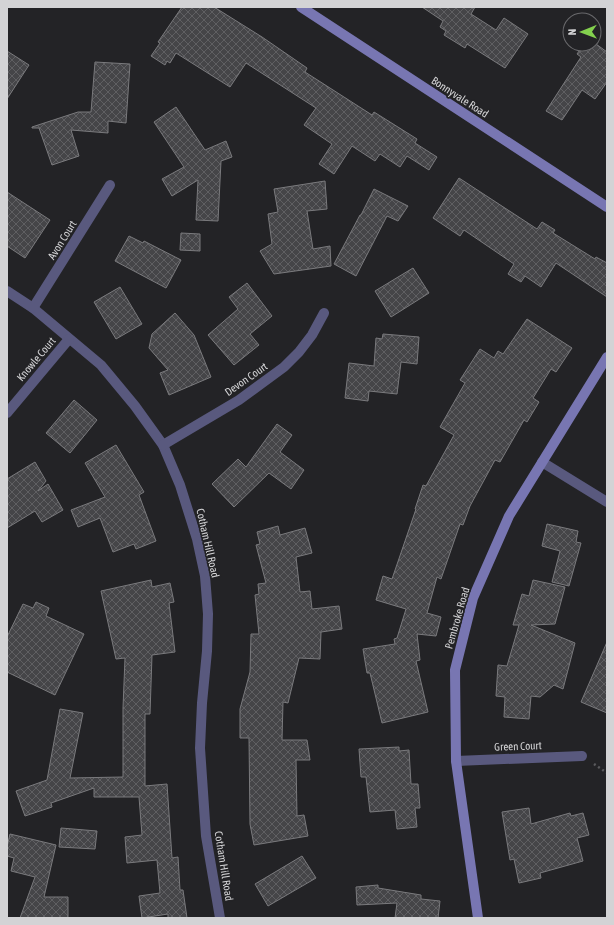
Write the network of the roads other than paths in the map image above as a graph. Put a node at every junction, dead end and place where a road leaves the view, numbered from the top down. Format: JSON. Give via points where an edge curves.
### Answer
{"nodes":[{"id":1,"x":301,"y":7,"type":"edge"},
{"id":2,"x":110,"y":185,"type":"dead end"},
{"id":3,"x":607,"y":207,"type":"edge"},
{"id":4,"x":7,"y":291,"type":"edge"},
{"id":5,"x":33,"y":308,"type":"junction"},
{"id":6,"x":324,"y":313,"type":"dead end"},
{"id":7,"x":69,"y":339,"type":"junction"},
{"id":8,"x":607,"y":357,"type":"edge"},
{"id":9,"x":7,"y":413,"type":"edge"},
{"id":10,"x":163,"y":445,"type":"junction"},
{"id":11,"x":542,"y":462,"type":"junction"},
{"id":12,"x":607,"y":502,"type":"edge"},
{"id":13,"x":582,"y":756,"type":"dead end"},
{"id":14,"x":456,"y":761,"type":"junction"},
{"id":15,"x":220,"y":918,"type":"edge"},
{"id":16,"x":478,"y":918,"type":"edge"}],
"edges":[{"from":1,"to":3,"type":"street","name":"Bonnyvale Road"},
{"from":2,"to":5,"type":"street","name":"Avon Court"},
{"from":4,"to":5,"type":"street","name":"Cotham Hill Road"},
{"from":5,"to":7,"type":"street","name":"Cotham Hill Road"},
{"from":6,"to":10,"type":"street","name":"Devon Court","via":[[300,352],[284,367],[239,400]]},
{"from":7,"to":9,"type":"street","name":"Knowle Court"},
{"from":7,"to":10,"type":"street","name":"Cotham Hill Road","via":[[101,365]]},
{"from":8,"to":11,"type":"street","name":"Pembroke Road"},
{"from":10,"to":15,"type":"street","name":"Cotham Hill Road","via":[[180,485],[197,539],[204,576],[208,651],[200,748],[206,836]]},
{"from":11,"to":12,"type":"street"},
{"from":11,"to":14,"type":"street","name":"Pembroke Road","via":[[509,516],[473,598],[455,670]]},
{"from":13,"to":14,"type":"street","name":"Green Court"},
{"from":14,"to":16,"type":"street","name":"Pembroke Road"}]}
